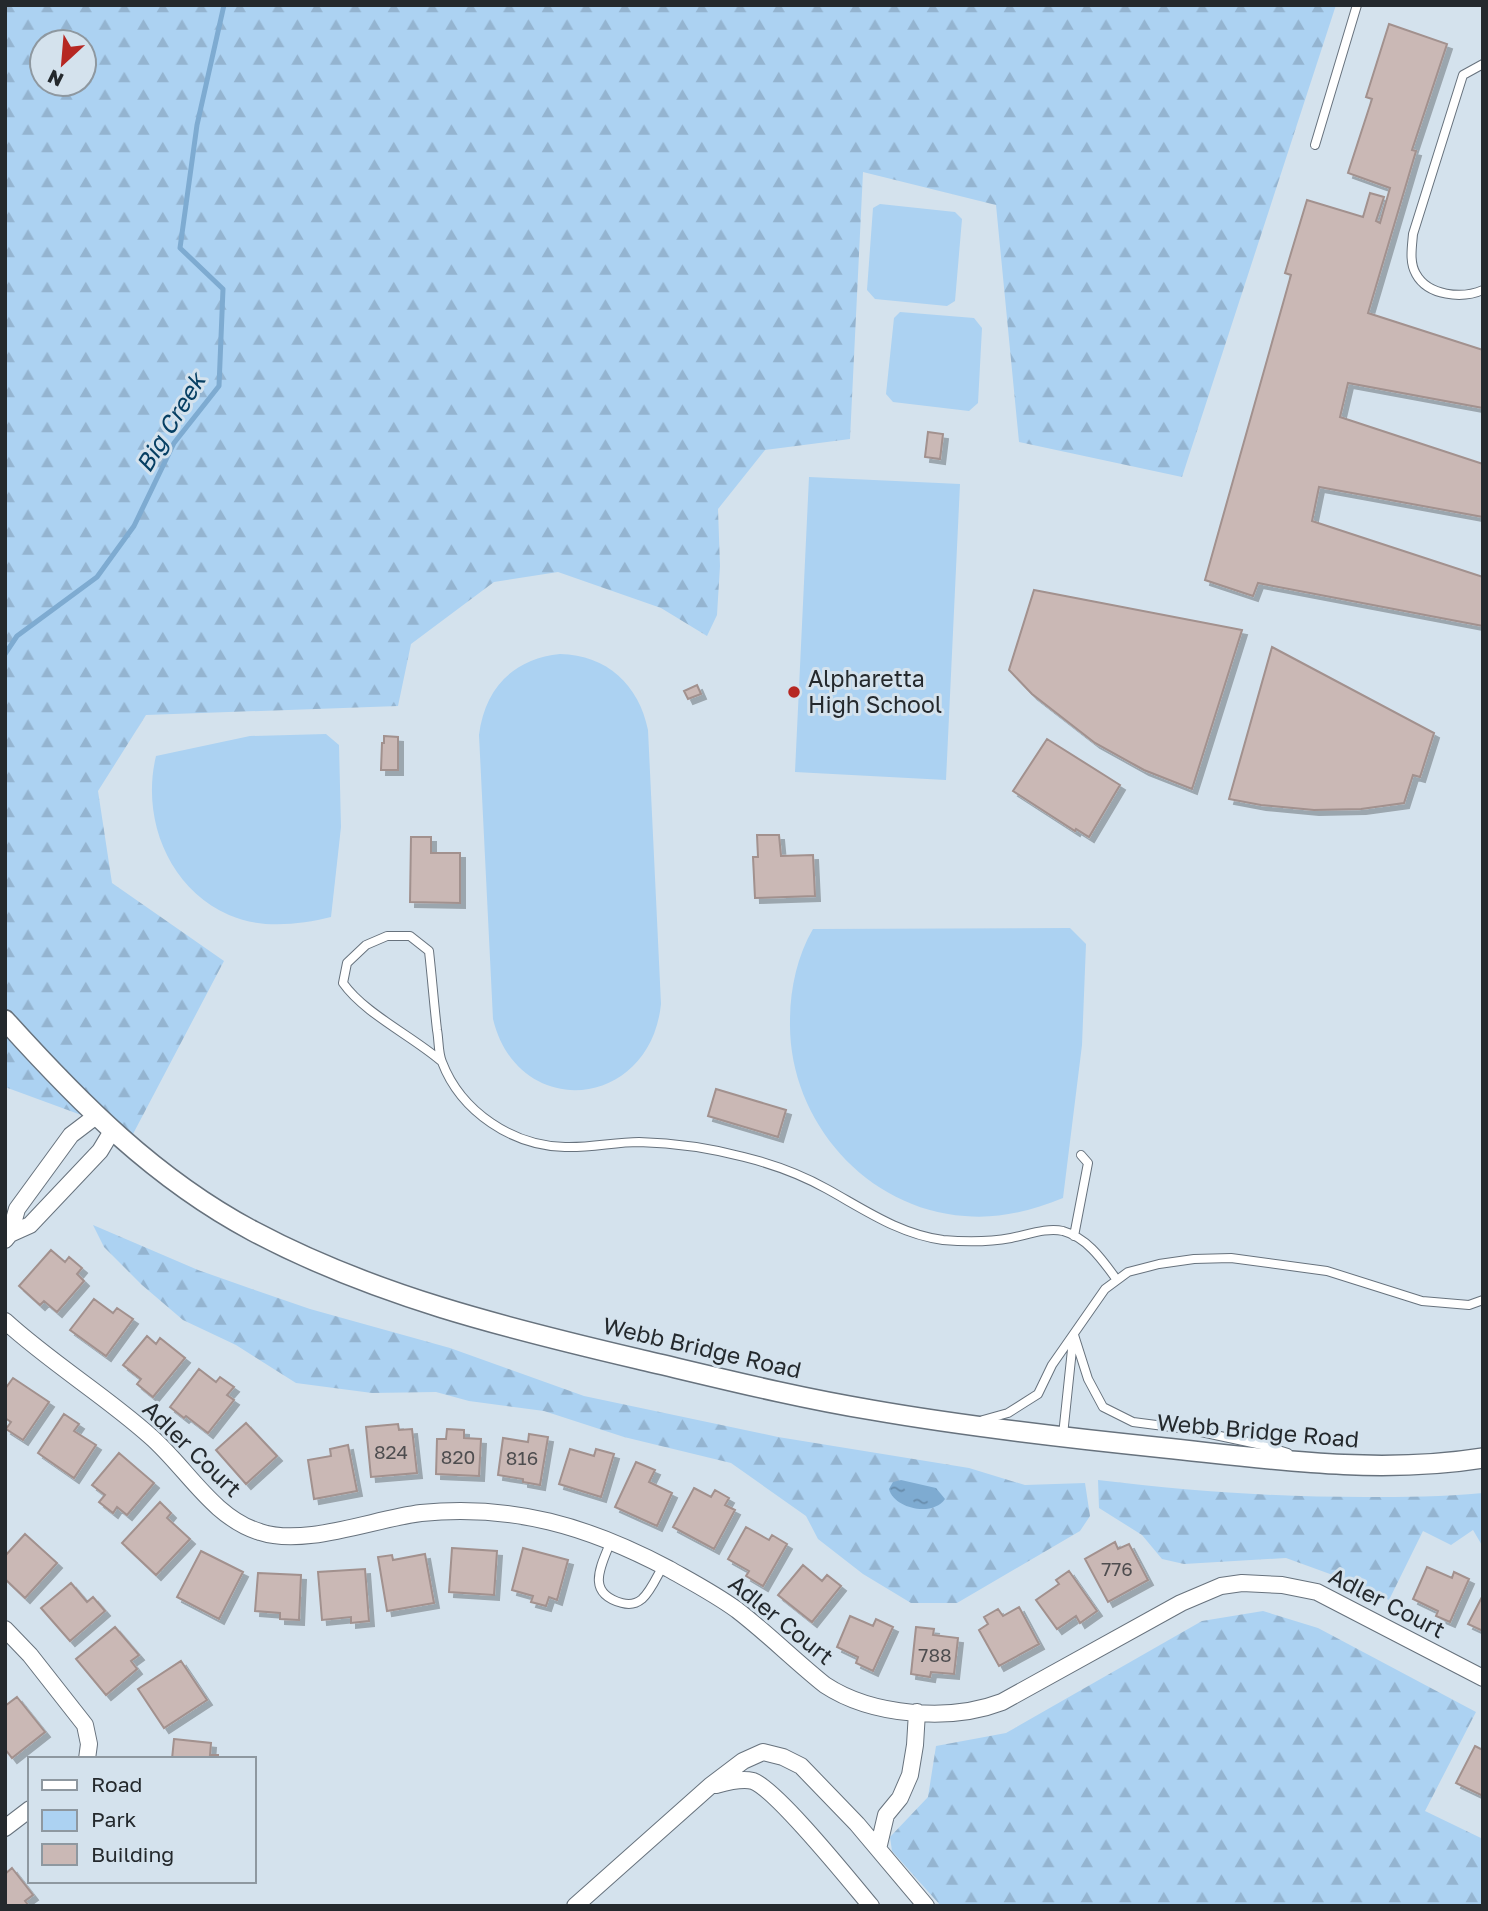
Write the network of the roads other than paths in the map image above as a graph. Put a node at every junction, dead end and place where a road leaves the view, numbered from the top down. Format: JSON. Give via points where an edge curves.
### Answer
{"nodes":[{"id":1,"x":1357,"y":5,"type":"edge"},
{"id":2,"x":1483,"y":64,"type":"edge"},
{"id":3,"x":1315,"y":145,"type":"dead end"},
{"id":4,"x":1483,"y":290,"type":"edge"},
{"id":5,"x":5,"y":1020,"type":"edge"},
{"id":6,"x":441,"y":1061,"type":"junction"},
{"id":7,"x":96,"y":1116,"type":"junction"},
{"id":8,"x":112,"y":1131,"type":"junction"},
{"id":9,"x":1081,"y":1155,"type":"dead end"},
{"id":10,"x":29,"y":1193,"type":"junction"},
{"id":11,"x":46,"y":1206,"type":"junction"},
{"id":12,"x":7,"y":1237,"type":"edge"},
{"id":13,"x":1074,"y":1237,"type":"junction"},
{"id":14,"x":1117,"y":1280,"type":"junction"},
{"id":15,"x":1483,"y":1300,"type":"edge"},
{"id":16,"x":5,"y":1321,"type":"edge"},
{"id":17,"x":1074,"y":1335,"type":"junction"},
{"id":18,"x":965,"y":1425,"type":"junction"},
{"id":19,"x":1062,"y":1438,"type":"junction"},
{"id":20,"x":1483,"y":1458,"type":"edge"},
{"id":21,"x":1328,"y":1465,"type":"junction"},
{"id":22,"x":611,"y":1541,"type":"junction"},
{"id":23,"x":663,"y":1566,"type":"junction"},
{"id":24,"x":5,"y":1629,"type":"edge"},
{"id":25,"x":1483,"y":1678,"type":"edge"},
{"id":26,"x":917,"y":1712,"type":"junction"},
{"id":27,"x":87,"y":1757,"type":"edge"},
{"id":28,"x":710,"y":1786,"type":"junction"},
{"id":29,"x":28,"y":1811,"type":"edge"},
{"id":30,"x":886,"y":1815,"type":"junction"},
{"id":31,"x":857,"y":1824,"type":"junction"},
{"id":32,"x":5,"y":1828,"type":"edge"},
{"id":33,"x":878,"y":1849,"type":"junction"},
{"id":34,"x":575,"y":1906,"type":"edge"},
{"id":35,"x":871,"y":1906,"type":"edge"},
{"id":36,"x":926,"y":1906,"type":"edge"}],
"edges":[{"from":1,"to":3,"type":"lane"},
{"from":2,"to":4,"type":"lane","via":[[1463,75],[1413,234],[1411,256],[1416,274],[1433,290],[1460,296]]},
{"from":5,"to":7,"type":"street","name":"Webb Bridge Road"},
{"from":6,"to":6,"type":"lane","via":[[429,951],[410,936],[387,936],[366,945],[347,963],[343,983],[351,995]]},
{"from":6,"to":13,"type":"lane","via":[[474,1110],[531,1143],[564,1147],[636,1142],[744,1157],[824,1188],[911,1233],[941,1239],[972,1242],[1062,1231]]},
{"from":7,"to":8,"type":"street","name":"Webb Bridge Road"},
{"from":7,"to":10,"type":"street","via":[[71,1135]]},
{"from":8,"to":11,"type":"street","via":[[100,1151]]},
{"from":8,"to":18,"type":"street","name":"Webb Bridge Road","via":[[164,1175],[250,1230],[318,1265],[374,1285],[572,1344],[868,1410]]},
{"from":9,"to":13,"type":"lane","via":[[1088,1163]]},
{"from":10,"to":11,"type":"lane"},
{"from":10,"to":12,"type":"street","via":[[13,1216]]},
{"from":11,"to":12,"type":"street","via":[[30,1225]]},
{"from":13,"to":14,"type":"lane","via":[[1099,1255]]},
{"from":14,"to":15,"type":"lane","via":[[1128,1272],[1159,1264],[1231,1258],[1328,1271],[1422,1301],[1469,1305]]},
{"from":14,"to":17,"type":"lane","via":[[1105,1289]]},
{"from":16,"to":22,"type":"street","name":"Adler Court","via":[[152,1437],[225,1513],[257,1532],[299,1536],[397,1517],[475,1511],[558,1522]]},
{"from":17,"to":18,"type":"lane","via":[[1038,1394],[1008,1413]]},
{"from":17,"to":19,"type":"lane"},
{"from":17,"to":21,"type":"lane","via":[[1102,1407],[1133,1422],[1262,1445]]},
{"from":18,"to":19,"type":"street","name":"Webb Bridge Road"},
{"from":19,"to":21,"type":"street","name":"Webb Bridge Road"},
{"from":20,"to":21,"type":"street","name":"Webb Bridge Road","via":[[1454,1463]]},
{"from":22,"to":23,"type":"street","name":"Adler Court"},
{"from":22,"to":23,"type":"lane","via":[[598,1578],[598,1587],[610,1599],[635,1604]]},
{"from":23,"to":26,"type":"street","name":"Adler Court","via":[[737,1610],[841,1696],[870,1706]]},
{"from":24,"to":27,"type":"street","via":[[85,1726]]},
{"from":25,"to":26,"type":"street","name":"Adler Court","via":[[1317,1592],[1242,1583],[1221,1586],[1181,1603],[985,1709]]},
{"from":26,"to":30,"type":"street","via":[[909,1775],[900,1798]]},
{"from":28,"to":31,"type":"street","via":[[763,1752],[801,1766]]},
{"from":28,"to":34,"type":"street"},
{"from":28,"to":35,"type":"street","via":[[751,1781],[774,1795]]},
{"from":29,"to":32,"type":"street"},
{"from":30,"to":31,"type":"street"},
{"from":30,"to":33,"type":"street"},
{"from":31,"to":33,"type":"street"},
{"from":33,"to":36,"type":"street"}]}
